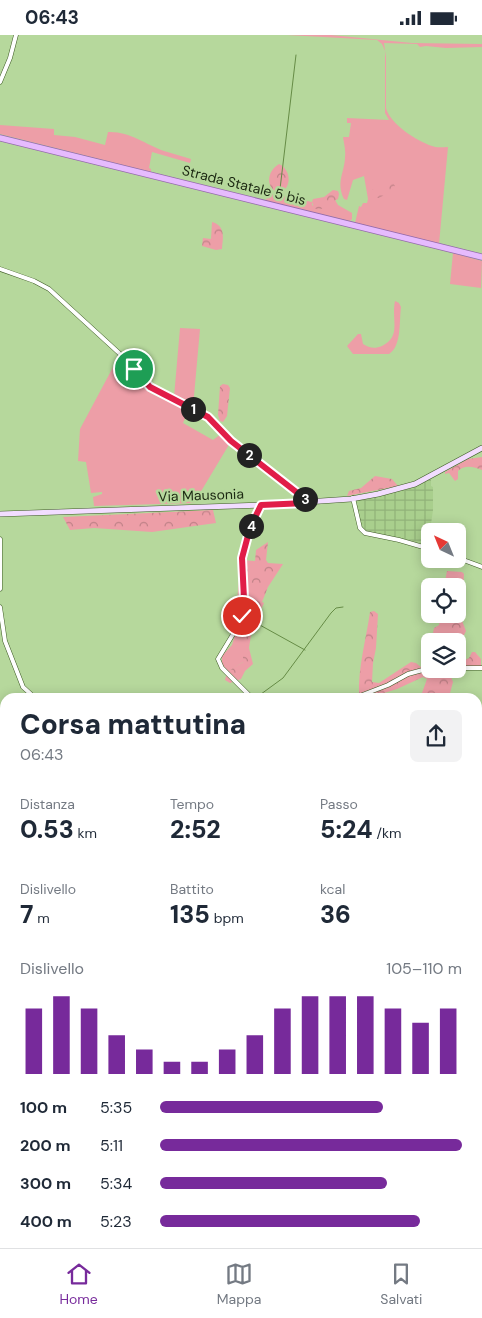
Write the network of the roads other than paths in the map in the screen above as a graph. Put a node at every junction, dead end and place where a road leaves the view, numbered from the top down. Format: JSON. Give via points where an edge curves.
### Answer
{"nodes":[{"id":1,"x":16,"y":35,"type":"edge"},
{"id":2,"x":0,"y":82,"type":"edge"},
{"id":3,"x":0,"y":138,"type":"edge"},
{"id":4,"x":482,"y":257,"type":"edge"},
{"id":5,"x":0,"y":269,"type":"edge"},
{"id":6,"x":482,"y":448,"type":"edge"},
{"id":7,"x":353,"y":499,"type":"junction"},
{"id":8,"x":306,"y":503,"type":"junction"},
{"id":9,"x":261,"y":505,"type":"junction"},
{"id":10,"x":0,"y":514,"type":"edge"},
{"id":11,"x":0,"y":539,"type":"edge"},
{"id":12,"x":421,"y":546,"type":"edge"},
{"id":13,"x":466,"y":562,"type":"edge"},
{"id":14,"x":482,"y":567,"type":"edge"},
{"id":15,"x":0,"y":589,"type":"edge"},
{"id":16,"x":0,"y":607,"type":"edge"},
{"id":17,"x":466,"y":668,"type":"edge"},
{"id":18,"x":482,"y":668,"type":"edge"},
{"id":19,"x":421,"y":670,"type":"edge"},
{"id":20,"x":30,"y":693,"type":"edge"},
{"id":21,"x":247,"y":693,"type":"edge"},
{"id":22,"x":368,"y":693,"type":"edge"}],
"edges":[{"from":1,"to":2,"type":"street"},
{"from":3,"to":4,"type":"main road","name":"Strada Statale 5 bis"},
{"from":5,"to":8,"type":"street","via":[[49,289],[119,353],[150,387],[208,417],[231,441],[303,495]]},
{"from":6,"to":7,"type":"main road","name":"Via Mausonia","via":[[415,484]]},
{"from":7,"to":8,"type":"main road","name":"Via Mausonia"},
{"from":7,"to":12,"type":"street","via":[[360,528],[365,533]]},
{"from":8,"to":9,"type":"main road","name":"Via Mausonia"},
{"from":9,"to":10,"type":"main road","name":"Via Mausonia"},
{"from":9,"to":21,"type":"street","via":[[250,528],[242,558],[242,616],[218,659],[222,668]]},
{"from":11,"to":15,"type":"street"},
{"from":13,"to":14,"type":"street"},
{"from":16,"to":20,"type":"street","via":[[5,641],[23,687]]},
{"from":17,"to":18,"type":"street"},
{"from":19,"to":22,"type":"street"}]}
